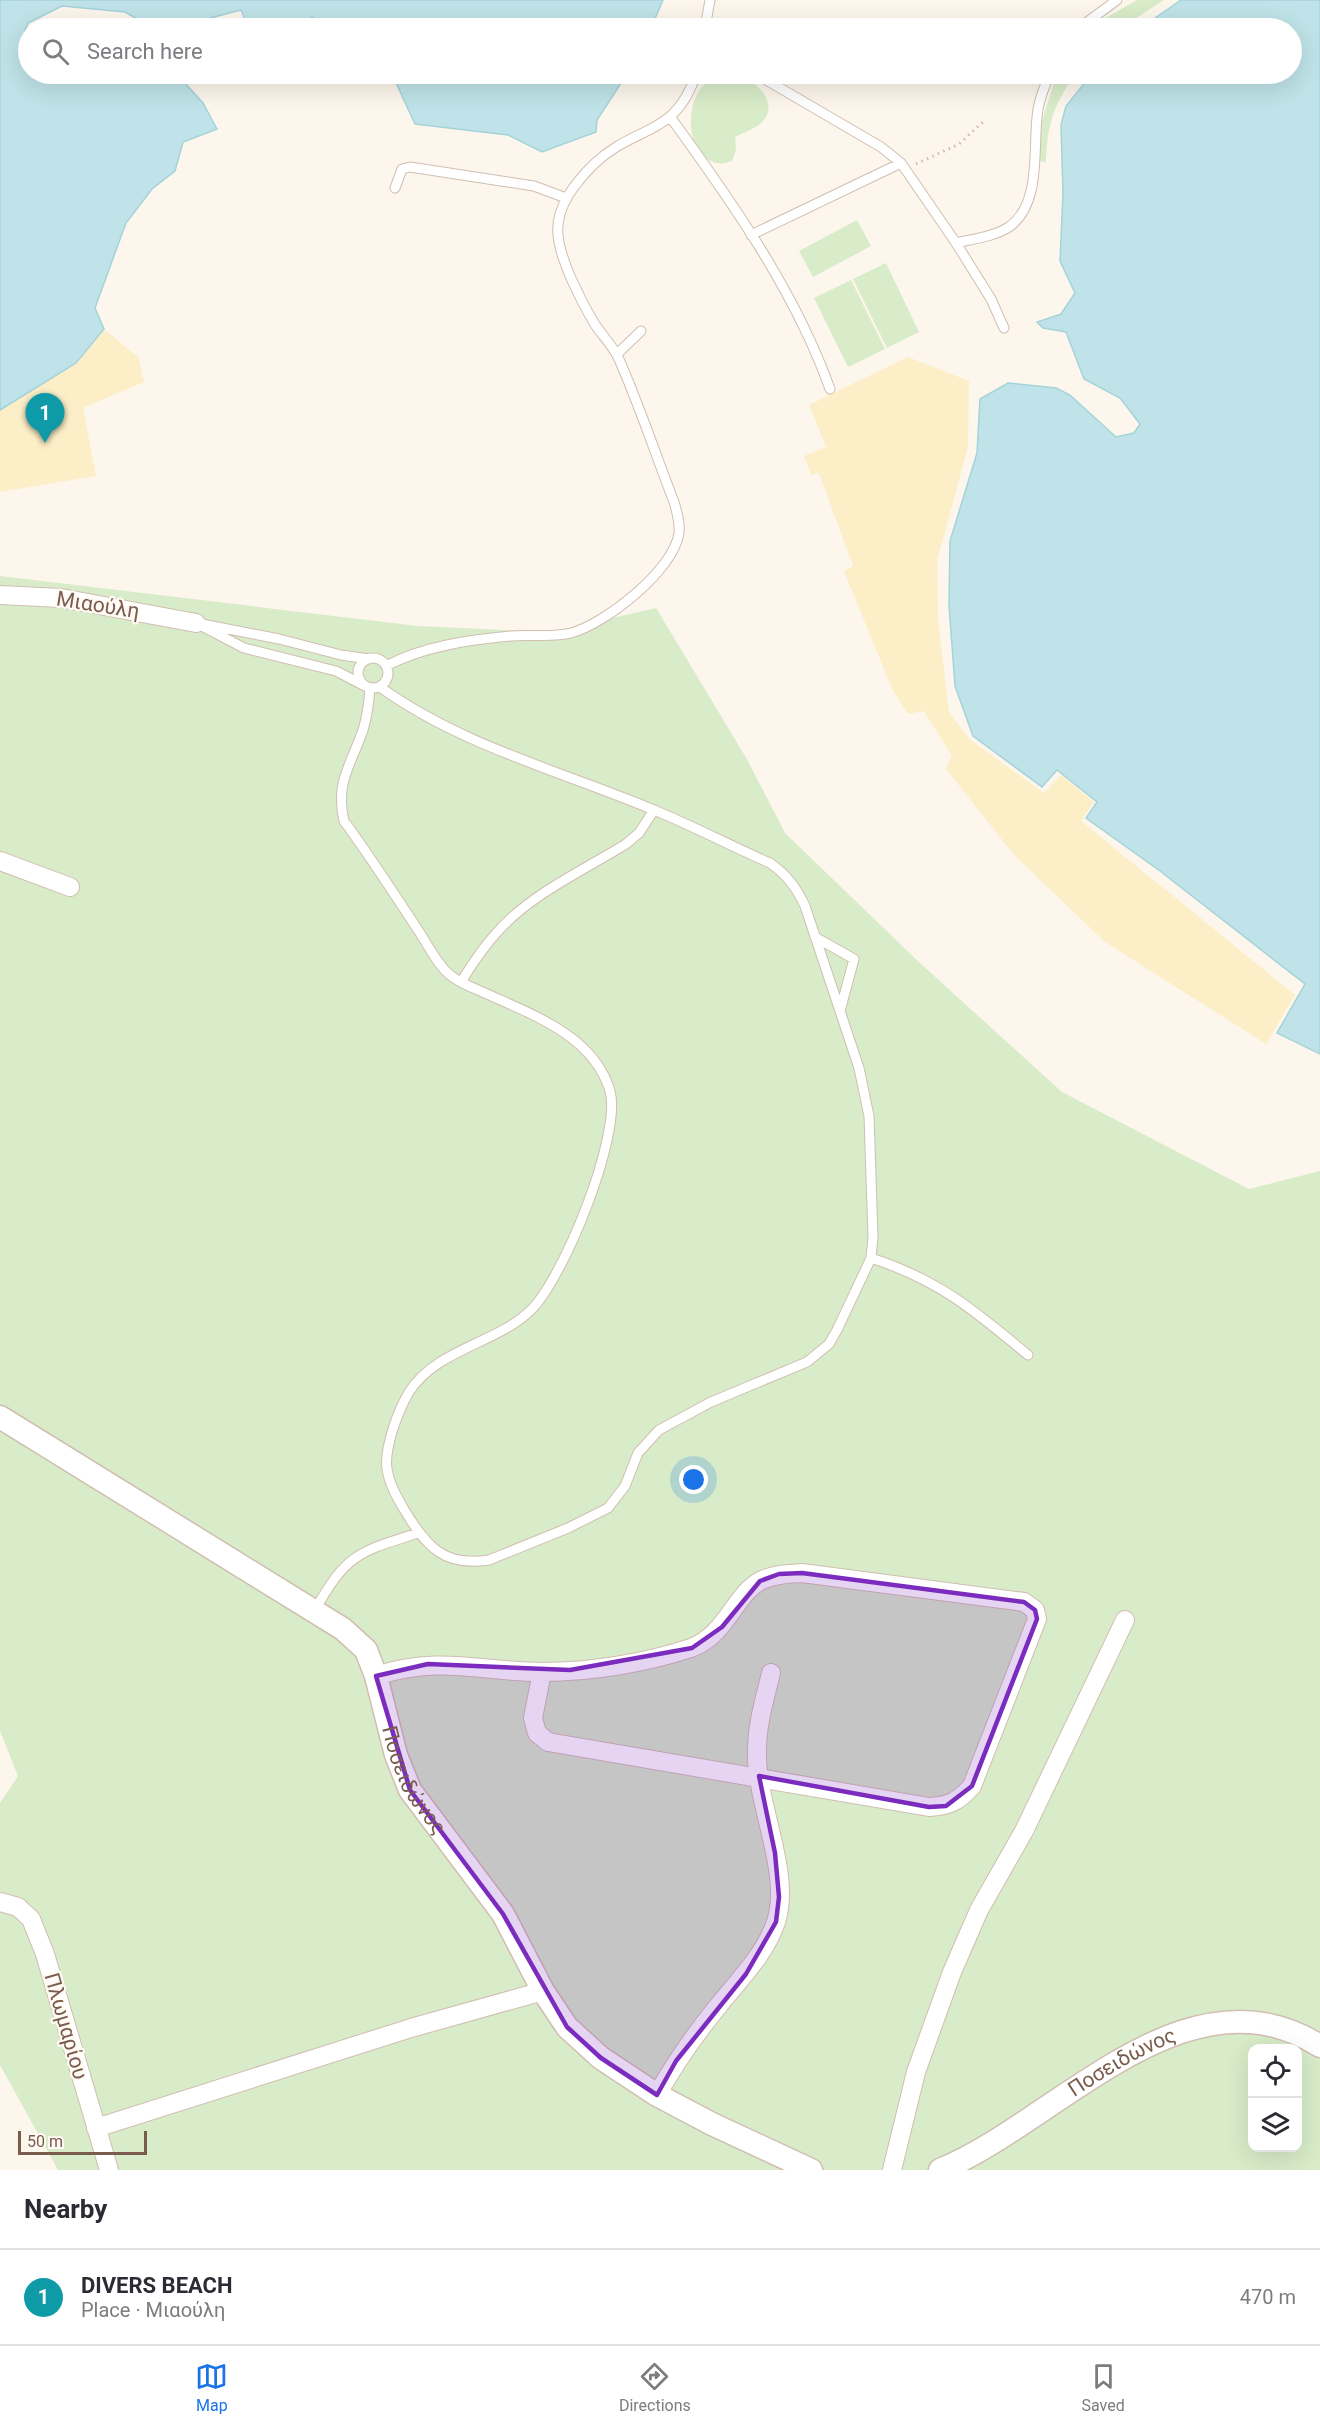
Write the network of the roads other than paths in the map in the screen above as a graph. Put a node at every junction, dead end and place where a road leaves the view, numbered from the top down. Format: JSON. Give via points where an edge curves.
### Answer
{"nodes":[{"id":1,"x":710,"y":0,"type":"edge"},
{"id":2,"x":1117,"y":0,"type":"edge"},
{"id":3,"x":707,"y":18,"type":"edge"},
{"id":4,"x":1093,"y":18,"type":"edge"},
{"id":5,"x":693,"y":84,"type":"edge"},
{"id":6,"x":773,"y":84,"type":"edge"},
{"id":7,"x":1046,"y":84,"type":"edge"},
{"id":8,"x":671,"y":118,"type":"junction"},
{"id":9,"x":903,"y":165,"type":"junction"},
{"id":10,"x":395,"y":188,"type":"dead end"},
{"id":11,"x":566,"y":198,"type":"junction"},
{"id":12,"x":752,"y":235,"type":"junction"},
{"id":13,"x":956,"y":243,"type":"junction"},
{"id":14,"x":1004,"y":328,"type":"dead end"},
{"id":15,"x":641,"y":331,"type":"dead end"},
{"id":16,"x":616,"y":354,"type":"junction"},
{"id":17,"x":830,"y":389,"type":"dead end"},
{"id":18,"x":0,"y":595,"type":"edge"},
{"id":19,"x":196,"y":623,"type":"junction"},
{"id":20,"x":369,"y":658,"type":"junction"},
{"id":21,"x":386,"y":666,"type":"junction"},
{"id":22,"x":372,"y":687,"type":"junction"},
{"id":23,"x":654,"y":810,"type":"junction"},
{"id":24,"x":0,"y":861,"type":"edge"},
{"id":25,"x":70,"y":887,"type":"dead end"},
{"id":26,"x":815,"y":937,"type":"junction"},
{"id":27,"x":460,"y":982,"type":"junction"},
{"id":28,"x":840,"y":1011,"type":"junction"},
{"id":29,"x":871,"y":1258,"type":"junction"},
{"id":30,"x":1028,"y":1355,"type":"dead end"},
{"id":31,"x":0,"y":1417,"type":"edge"},
{"id":32,"x":418,"y":1533,"type":"junction"},
{"id":33,"x":315,"y":1610,"type":"junction"},
{"id":34,"x":1125,"y":1620,"type":"dead end"},
{"id":35,"x":542,"y":1672,"type":"junction"},
{"id":36,"x":771,"y":1673,"type":"dead end"},
{"id":37,"x":376,"y":1676,"type":"junction"},
{"id":38,"x":759,"y":1776,"type":"junction"},
{"id":39,"x":0,"y":1902,"type":"edge"},
{"id":40,"x":543,"y":1991,"type":"junction"},
{"id":41,"x":1320,"y":2046,"type":"edge"},
{"id":42,"x":657,"y":2095,"type":"junction"},
{"id":43,"x":96,"y":2127,"type":"junction"},
{"id":44,"x":109,"y":2170,"type":"edge"},
{"id":45,"x":811,"y":2170,"type":"edge"},
{"id":46,"x":892,"y":2170,"type":"edge"},
{"id":47,"x":940,"y":2170,"type":"edge"}],
"edges":[{"from":1,"to":3,"type":"lane"},
{"from":2,"to":4,"type":"lane"},
{"from":5,"to":8,"type":"lane"},
{"from":6,"to":9,"type":"lane","via":[[881,147]]},
{"from":7,"to":13,"type":"lane","via":[[1038,107],[1032,186],[1020,216],[995,234]]},
{"from":8,"to":11,"type":"lane","via":[[616,147],[579,179]]},
{"from":8,"to":12,"type":"lane"},
{"from":9,"to":12,"type":"lane"},
{"from":9,"to":13,"type":"lane"},
{"from":10,"to":11,"type":"lane","via":[[402,169],[410,167],[534,186]]},
{"from":11,"to":16,"type":"lane","via":[[557,233],[561,249],[594,322]]},
{"from":12,"to":17,"type":"lane","via":[[802,322]]},
{"from":13,"to":14,"type":"lane"},
{"from":15,"to":16,"type":"lane"},
{"from":16,"to":21,"type":"lane","via":[[679,519],[675,547],[665,561],[608,615],[589,627],[557,636],[512,635],[433,648]]},
{"from":18,"to":19,"type":"street","name":"Μιαούλη","via":[[61,598]]},
{"from":19,"to":20,"type":"lane","via":[[341,656]]},
{"from":19,"to":22,"type":"lane","via":[[244,648],[336,671]]},
{"from":20,"to":21,"type":"lane","via":[[379,659]]},
{"from":20,"to":22,"type":"lane","via":[[358,673]]},
{"from":21,"to":22,"type":"lane","via":[[387,680]]},
{"from":22,"to":23,"type":"lane","via":[[486,745]]},
{"from":22,"to":27,"type":"lane","via":[[364,728],[342,784],[340,804],[344,821],[441,966]]},
{"from":23,"to":26,"type":"lane","via":[[784,873],[795,885]]},
{"from":23,"to":27,"type":"lane","via":[[639,833],[626,844],[523,908],[500,928]]},
{"from":24,"to":25,"type":"street"},
{"from":26,"to":28,"type":"lane"},
{"from":26,"to":28,"type":"lane","via":[[854,959]]},
{"from":27,"to":32,"type":"lane","via":[[560,1028],[600,1070],[610,1091],[612,1113],[596,1188],[544,1294],[514,1323],[444,1360],[409,1393],[387,1446],[387,1468],[391,1486]]},
{"from":28,"to":29,"type":"lane","via":[[859,1068],[869,1116]]},
{"from":29,"to":30,"type":"lane","via":[[906,1270],[953,1294]]},
{"from":29,"to":32,"type":"lane","via":[[837,1330],[819,1354],[659,1430],[638,1453],[619,1497],[595,1516],[489,1560],[471,1563],[440,1553]]},
{"from":31,"to":33,"type":"street","name":"Ποσειδώνος"},
{"from":32,"to":33,"type":"lane","via":[[369,1548],[352,1558]]},
{"from":33,"to":37,"type":"street","name":"Ποσειδώνος","via":[[366,1650]]},
{"from":34,"to":46,"type":"street","via":[[1024,1831],[979,1910],[952,1972],[916,2072]]},
{"from":35,"to":37,"type":"street","via":[[428,1664]]},
{"from":35,"to":38,"type":"street","via":[[533,1718],[537,1733],[548,1742]]},
{"from":35,"to":38,"type":"street","via":[[602,1667],[692,1647],[722,1627],[759,1581],[779,1574],[802,1573],[1012,1600],[1035,1610],[1037,1619],[972,1786],[961,1798],[946,1806],[929,1807]]},
{"from":36,"to":38,"type":"street","via":[[757,1750]]},
{"from":37,"to":40,"type":"street","name":"Ποσειδώνος","via":[[396,1755],[410,1790],[503,1914]]},
{"from":38,"to":42,"type":"street","via":[[775,1853],[779,1897],[776,1922],[746,1974],[676,2061]]},
{"from":39,"to":43,"type":"street","name":"Πλωμαρίου","via":[[18,1907],[31,1919]]},
{"from":40,"to":42,"type":"street","name":"Ποσειδώνος","via":[[567,2027],[601,2058]]},
{"from":40,"to":43,"type":"street","via":[[411,2028]]},
{"from":41,"to":47,"type":"street","name":"Ποσειδώνος","via":[[1290,2030],[1248,2021],[1222,2021],[1187,2030],[1103,2070],[988,2147]]},
{"from":42,"to":45,"type":"street","name":"Ποσειδώνος"},
{"from":43,"to":44,"type":"street","name":"Πλωμαρίου"}]}
